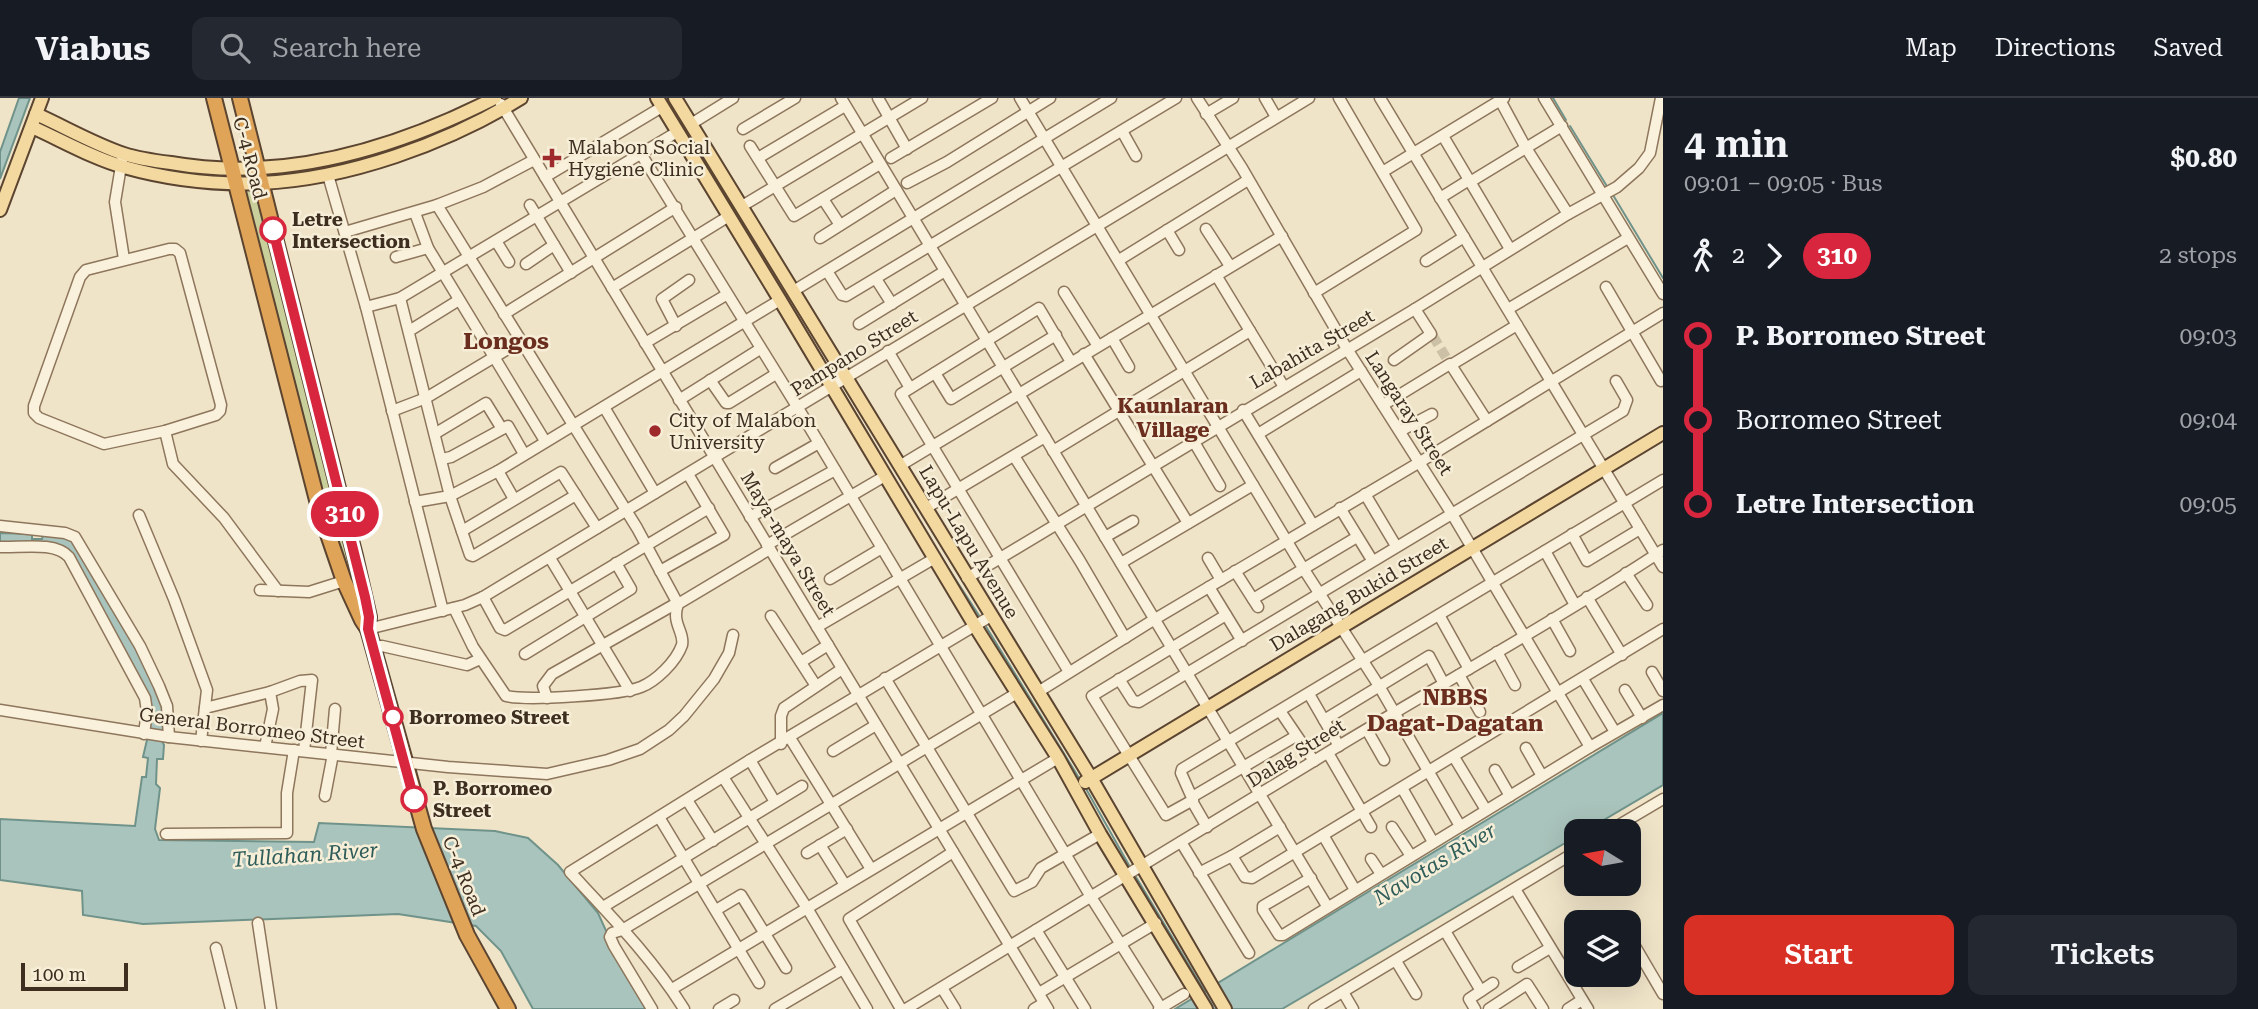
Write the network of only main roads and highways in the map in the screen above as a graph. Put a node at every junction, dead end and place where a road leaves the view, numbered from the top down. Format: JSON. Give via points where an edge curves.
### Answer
{"nodes":[{"id":1,"x":42,"y":98,"type":"edge"},
{"id":2,"x":214,"y":98,"type":"edge"},
{"id":3,"x":240,"y":98,"type":"edge"},
{"id":4,"x":521,"y":98,"type":"edge"},
{"id":5,"x":675,"y":98,"type":"edge"},
{"id":6,"x":498,"y":102,"type":"edge"},
{"id":7,"x":660,"y":103,"type":"edge"},
{"id":8,"x":34,"y":120,"type":"junction"},
{"id":9,"x":234,"y":176,"type":"junction"},
{"id":10,"x":260,"y":177,"type":"junction"},
{"id":11,"x":0,"y":210,"type":"edge"},
{"id":12,"x":1663,"y":433,"type":"edge"},
{"id":13,"x":925,"y":505,"type":"junction"},
{"id":14,"x":907,"y":513,"type":"junction"},
{"id":15,"x":983,"y":621,"type":"junction"},
{"id":16,"x":368,"y":629,"type":"junction"},
{"id":17,"x":1091,"y":778,"type":"junction"},
{"id":18,"x":1075,"y":787,"type":"junction"},
{"id":19,"x":508,"y":1009,"type":"edge"},
{"id":20,"x":1206,"y":1009,"type":"edge"},
{"id":21,"x":1225,"y":1009,"type":"edge"}],
"edges":[{"from":1,"to":8,"type":"main road"},
{"from":2,"to":9,"type":"highway","name":"C-4 Road"},
{"from":3,"to":10,"type":"highway","name":"C-4 Road"},
{"from":4,"to":6,"type":"main road"},
{"from":5,"to":13,"type":"main road","name":"Lapu-Lapu Avenue"},
{"from":6,"to":10,"type":"main road","via":[[416,135]]},
{"from":6,"to":10,"type":"main road","via":[[422,146],[328,175]]},
{"from":7,"to":14,"type":"main road","name":"Lapu-Lapu Avenue"},
{"from":8,"to":9,"type":"main road","via":[[122,160]]},
{"from":8,"to":11,"type":"main road"},
{"from":9,"to":10,"type":"main road"},
{"from":9,"to":16,"type":"highway","name":"C-4 Road","via":[[319,508],[344,581]]},
{"from":10,"to":16,"type":"highway","name":"C-4 Road","via":[[361,580]]},
{"from":12,"to":17,"type":"main road","name":"Dalagang Bukid Street"},
{"from":13,"to":14,"type":"main road"},
{"from":13,"to":15,"type":"main road","name":"Lapu-Lapu Avenue","via":[[967,578]]},
{"from":14,"to":15,"type":"main road","name":"Lapu-Lapu Avenue"},
{"from":15,"to":17,"type":"main road","name":"Lapu-Lapu Avenue","via":[[1038,692]]},
{"from":15,"to":18,"type":"main road","name":"Lapu-Lapu Avenue","via":[[1017,693]]},
{"from":16,"to":19,"type":"highway","name":"C-4 Road","via":[[424,829],[467,935]]},
{"from":17,"to":18,"type":"main road","name":"Dalagang Bukid Street"},
{"from":17,"to":21,"type":"main road","name":"Lapu-Lapu Avenue"},
{"from":18,"to":20,"type":"main road","name":"Lapu-Lapu Avenue","via":[[1156,923],[1187,988]]}]}
